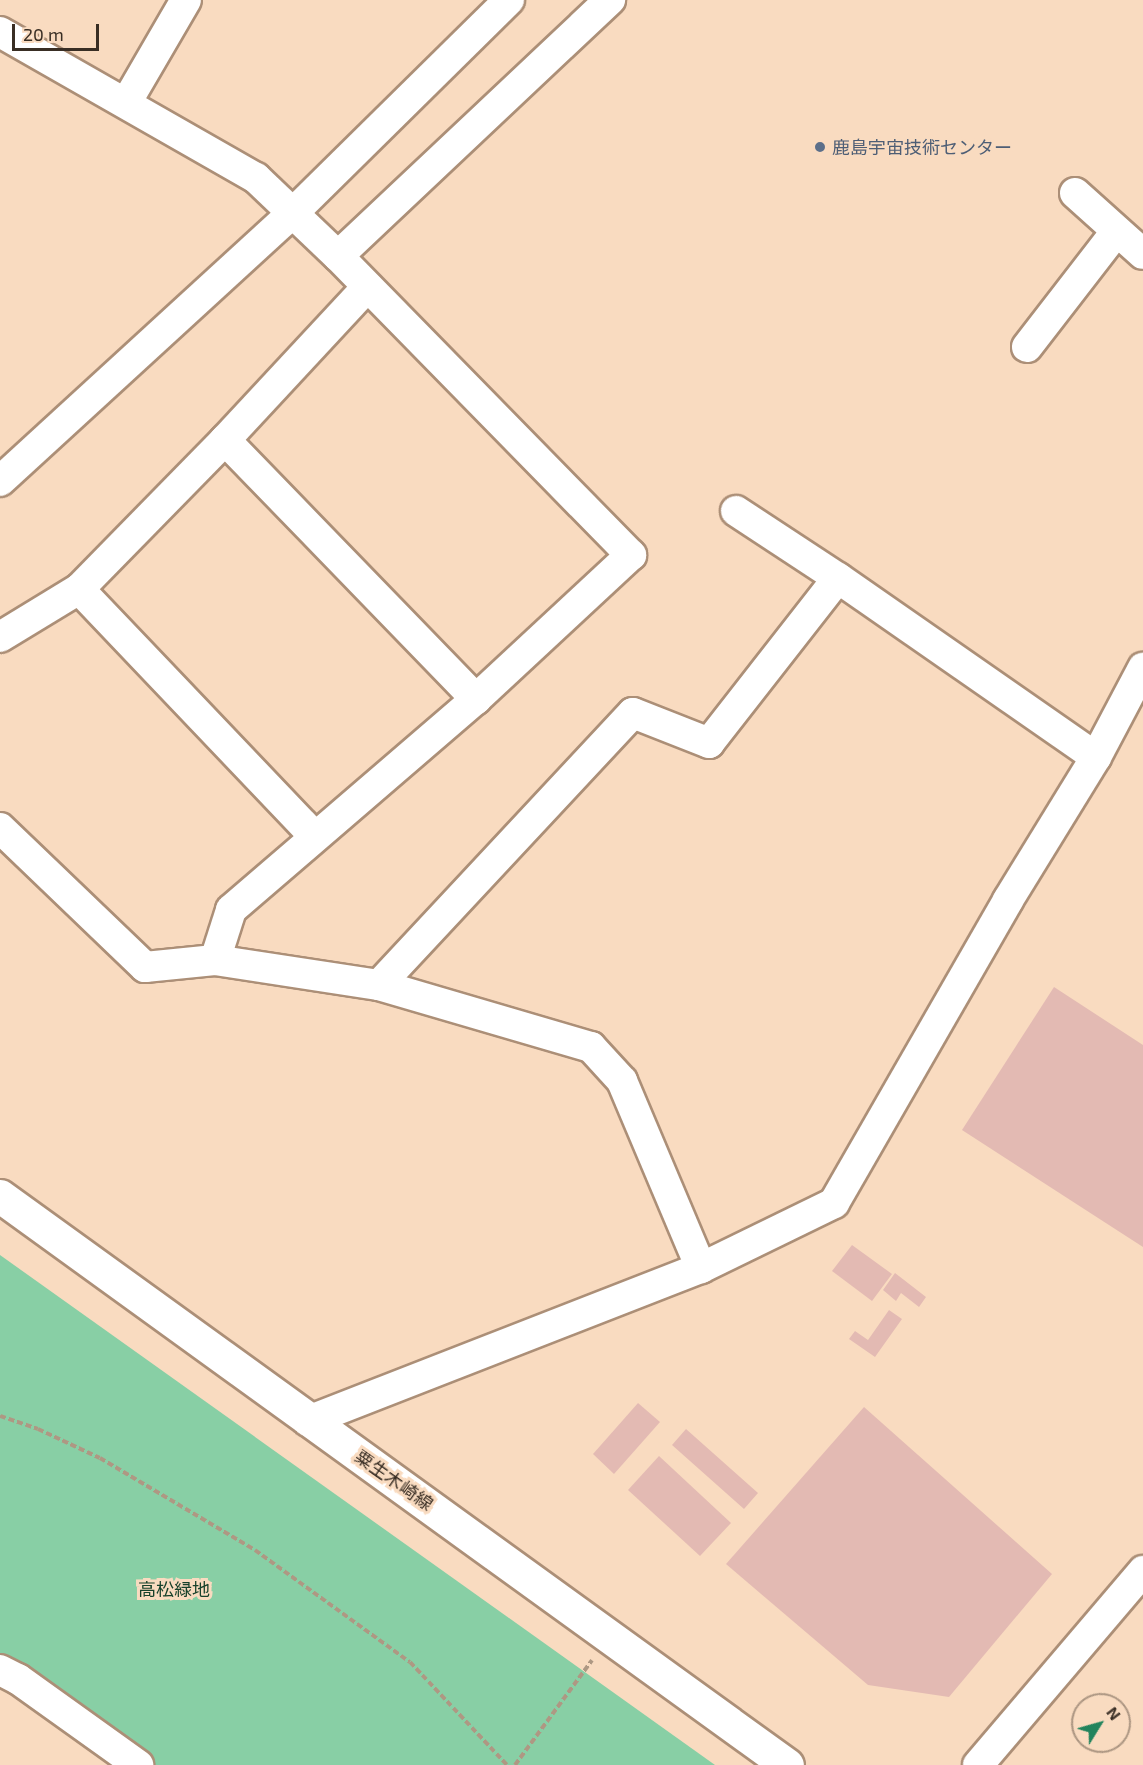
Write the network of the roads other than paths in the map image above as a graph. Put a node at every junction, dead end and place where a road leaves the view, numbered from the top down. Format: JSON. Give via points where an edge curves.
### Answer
{"nodes":[{"id":1,"x":186,"y":0,"type":"edge"},
{"id":2,"x":509,"y":0,"type":"edge"},
{"id":3,"x":610,"y":0,"type":"edge"},
{"id":4,"x":0,"y":32,"type":"edge"},
{"id":5,"x":126,"y":103,"type":"junction"},
{"id":6,"x":1075,"y":193,"type":"dead end"},
{"id":7,"x":294,"y":212,"type":"junction"},
{"id":8,"x":1116,"y":232,"type":"junction"},
{"id":9,"x":1143,"y":254,"type":"edge"},
{"id":10,"x":338,"y":256,"type":"junction"},
{"id":11,"x":367,"y":287,"type":"junction"},
{"id":12,"x":1027,"y":347,"type":"dead end"},
{"id":13,"x":225,"y":440,"type":"junction"},
{"id":14,"x":0,"y":481,"type":"edge"},
{"id":15,"x":736,"y":511,"type":"dead end"},
{"id":16,"x":838,"y":578,"type":"junction"},
{"id":17,"x":79,"y":589,"type":"junction"},
{"id":18,"x":0,"y":637,"type":"edge"},
{"id":19,"x":1143,"y":668,"type":"edge"},
{"id":20,"x":476,"y":699,"type":"junction"},
{"id":21,"x":1096,"y":757,"type":"junction"},
{"id":22,"x":0,"y":828,"type":"edge"},
{"id":23,"x":315,"y":837,"type":"junction"},
{"id":24,"x":215,"y":960,"type":"junction"},
{"id":25,"x":379,"y":985,"type":"junction"},
{"id":26,"x":0,"y":1196,"type":"edge"},
{"id":27,"x":701,"y":1268,"type":"junction"},
{"id":28,"x":308,"y":1421,"type":"junction"},
{"id":29,"x":1143,"y":1571,"type":"edge"},
{"id":30,"x":0,"y":1670,"type":"edge"},
{"id":31,"x":138,"y":1765,"type":"edge"},
{"id":32,"x":787,"y":1765,"type":"edge"},
{"id":33,"x":978,"y":1765,"type":"edge"}],
"edges":[{"from":1,"to":5,"type":"street"},
{"from":2,"to":7,"type":"street"},
{"from":3,"to":10,"type":"street"},
{"from":4,"to":5,"type":"street"},
{"from":5,"to":7,"type":"street","via":[[256,178]]},
{"from":6,"to":8,"type":"street"},
{"from":7,"to":10,"type":"street"},
{"from":7,"to":14,"type":"street"},
{"from":8,"to":9,"type":"street"},
{"from":8,"to":12,"type":"street"},
{"from":10,"to":11,"type":"street"},
{"from":11,"to":13,"type":"street"},
{"from":11,"to":20,"type":"street","via":[[631,555]]},
{"from":13,"to":17,"type":"street"},
{"from":13,"to":20,"type":"street"},
{"from":15,"to":16,"type":"street"},
{"from":16,"to":21,"type":"street"},
{"from":16,"to":25,"type":"street","via":[[709,743],[633,713]]},
{"from":17,"to":18,"type":"street"},
{"from":17,"to":23,"type":"street"},
{"from":19,"to":21,"type":"street"},
{"from":20,"to":23,"type":"street"},
{"from":21,"to":27,"type":"street","via":[[1008,900],[834,1203]]},
{"from":22,"to":24,"type":"street","via":[[145,967]]},
{"from":23,"to":24,"type":"street","via":[[231,910]]},
{"from":24,"to":25,"type":"street"},
{"from":25,"to":27,"type":"street","via":[[591,1047],[622,1081]]},
{"from":26,"to":28,"type":"main road","name":"粟生木崎線"},
{"from":27,"to":28,"type":"street"},
{"from":28,"to":32,"type":"main road","name":"粟生木崎線","via":[[472,1535]]},
{"from":29,"to":33,"type":"street"},
{"from":30,"to":31,"type":"street"}]}
